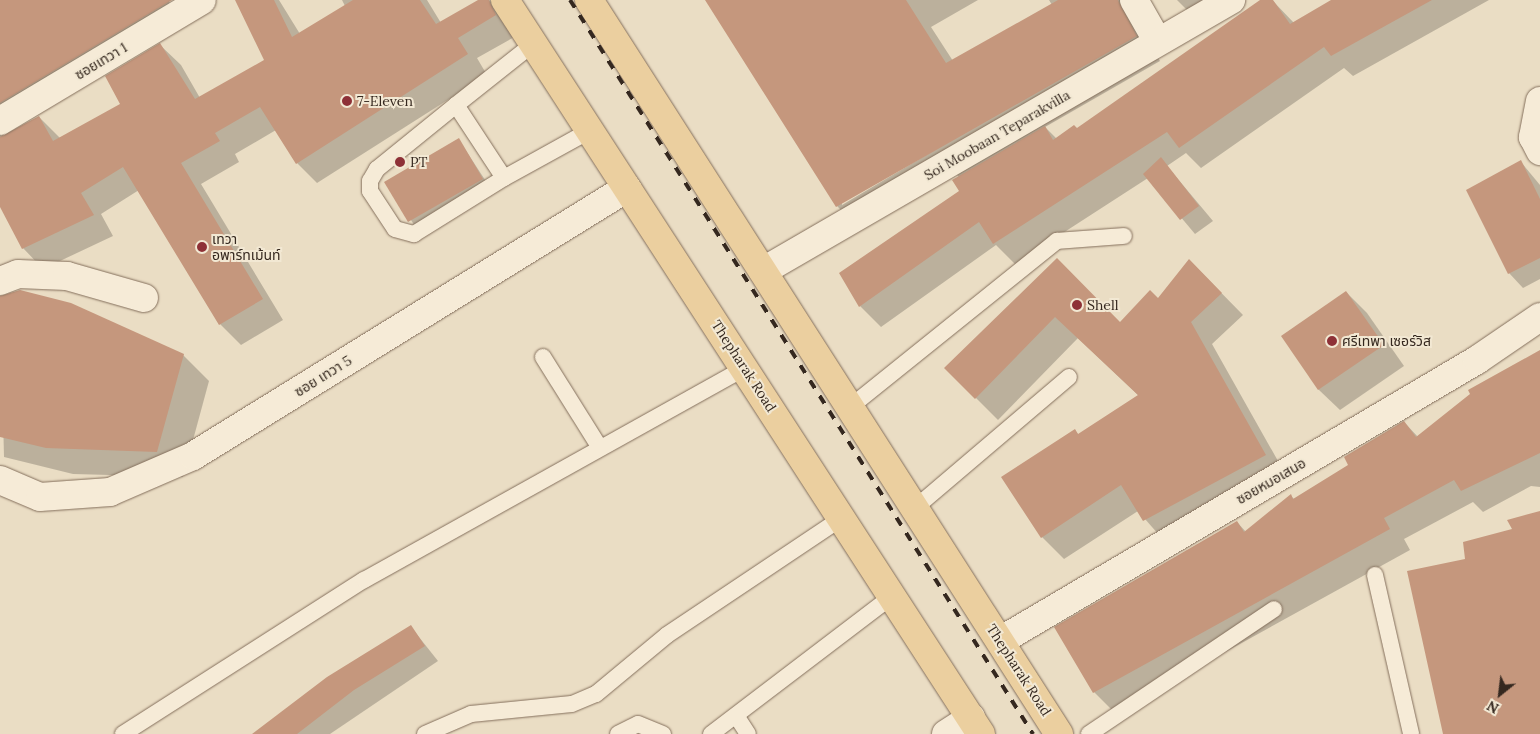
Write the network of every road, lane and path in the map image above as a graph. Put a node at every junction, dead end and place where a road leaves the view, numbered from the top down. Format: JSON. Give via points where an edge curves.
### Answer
{"nodes":[{"id":1,"x":202,"y":0,"type":"edge"},
{"id":2,"x":505,"y":0,"type":"edge"},
{"id":3,"x":590,"y":0,"type":"edge"},
{"id":4,"x":1134,"y":0,"type":"edge"},
{"id":5,"x":1231,"y":0,"type":"edge"},
{"id":6,"x":1158,"y":42,"type":"junction"},
{"id":7,"x":533,"y":44,"type":"junction"},
{"id":8,"x":1540,"y":101,"type":"edge"},
{"id":9,"x":456,"y":105,"type":"junction"},
{"id":10,"x":0,"y":121,"type":"edge"},
{"id":11,"x":589,"y":131,"type":"junction"},
{"id":12,"x":1540,"y":151,"type":"edge"},
{"id":13,"x":504,"y":178,"type":"junction"},
{"id":14,"x":627,"y":188,"type":"junction"},
{"id":15,"x":1124,"y":236,"type":"dead end"},
{"id":16,"x":763,"y":271,"type":"junction"},
{"id":17,"x":0,"y":281,"type":"edge"},
{"id":18,"x":144,"y":298,"type":"dead end"},
{"id":19,"x":1540,"y":318,"type":"edge"},
{"id":20,"x":543,"y":356,"type":"dead end"},
{"id":21,"x":745,"y":368,"type":"junction"},
{"id":22,"x":1069,"y":377,"type":"dead end"},
{"id":23,"x":849,"y":408,"type":"junction"},
{"id":24,"x":600,"y":448,"type":"junction"},
{"id":25,"x":0,"y":480,"type":"edge"},
{"id":26,"x":915,"y":508,"type":"junction"},
{"id":27,"x":842,"y":518,"type":"junction"},
{"id":28,"x":1375,"y":575,"type":"dead end"},
{"id":29,"x":892,"y":596,"type":"junction"},
{"id":30,"x":1274,"y":609,"type":"dead end"},
{"id":31,"x":1000,"y":641,"type":"junction"},
{"id":32,"x":738,"y":717,"type":"junction"},
{"id":33,"x":976,"y":726,"type":"edge"},
{"id":34,"x":123,"y":734,"type":"edge"},
{"id":35,"x":425,"y":734,"type":"edge"},
{"id":36,"x":618,"y":734,"type":"edge"},
{"id":37,"x":663,"y":734,"type":"edge"},
{"id":38,"x":711,"y":734,"type":"edge"},
{"id":39,"x":748,"y":734,"type":"edge"},
{"id":40,"x":946,"y":734,"type":"edge"},
{"id":41,"x":1059,"y":734,"type":"edge"},
{"id":42,"x":1089,"y":734,"type":"edge"},
{"id":43,"x":1411,"y":734,"type":"edge"}],
"edges":[{"from":1,"to":10,"type":"street","name":"ซอยเทวา 1"},
{"from":2,"to":7,"type":"main road","name":"Thepharak Road"},
{"from":3,"to":16,"type":"main road","name":"Thepharak Road"},
{"from":4,"to":6,"type":"street"},
{"from":5,"to":6,"type":"street","name":"Soi Moobaan Teparakvilla"},
{"from":6,"to":16,"type":"street","name":"Soi Moobaan Teparakvilla"},
{"from":7,"to":9,"type":"lane"},
{"from":7,"to":11,"type":"main road","name":"Thepharak Road"},
{"from":8,"to":12,"type":"street","via":[[1533,137]]},
{"from":9,"to":13,"type":"lane"},
{"from":9,"to":13,"type":"lane","via":[[377,169],[370,181],[370,191],[395,229],[414,234]]},
{"from":11,"to":13,"type":"lane"},
{"from":11,"to":14,"type":"main road","name":"Thepharak Road"},
{"from":14,"to":21,"type":"main road","name":"Thepharak Road"},
{"from":14,"to":25,"type":"street","name":"ซอย เทวา 5","via":[[193,456],[110,492],[40,497]]},
{"from":15,"to":23,"type":"lane","via":[[1057,241]]},
{"from":16,"to":23,"type":"main road","name":"Thepharak Road"},
{"from":17,"to":18,"type":"street","via":[[18,274],[67,276]]},
{"from":19,"to":31,"type":"street","name":"ซอยหมอเสนอ","via":[[1477,360]]},
{"from":20,"to":24,"type":"lane"},
{"from":21,"to":24,"type":"lane"},
{"from":21,"to":27,"type":"main road","name":"Thepharak Road"},
{"from":22,"to":26,"type":"lane"},
{"from":23,"to":26,"type":"main road","name":"Thepharak Road"},
{"from":24,"to":34,"type":"lane","via":[[364,580]]},
{"from":26,"to":31,"type":"main road","name":"Thepharak Road"},
{"from":27,"to":29,"type":"main road","name":"Thepharak Road"},
{"from":27,"to":35,"type":"lane","via":[[666,635],[596,694],[572,704],[472,714]]},
{"from":28,"to":43,"type":"lane"},
{"from":29,"to":32,"type":"lane"},
{"from":29,"to":33,"type":"main road","name":"Thepharak Road"},
{"from":30,"to":42,"type":"lane"},
{"from":31,"to":41,"type":"main road","name":"Thepharak Road"},
{"from":32,"to":38,"type":"lane"},
{"from":32,"to":39,"type":"lane"},
{"from":33,"to":40,"type":"street"},
{"from":36,"to":37,"type":"lane","via":[[638,724]]}]}
